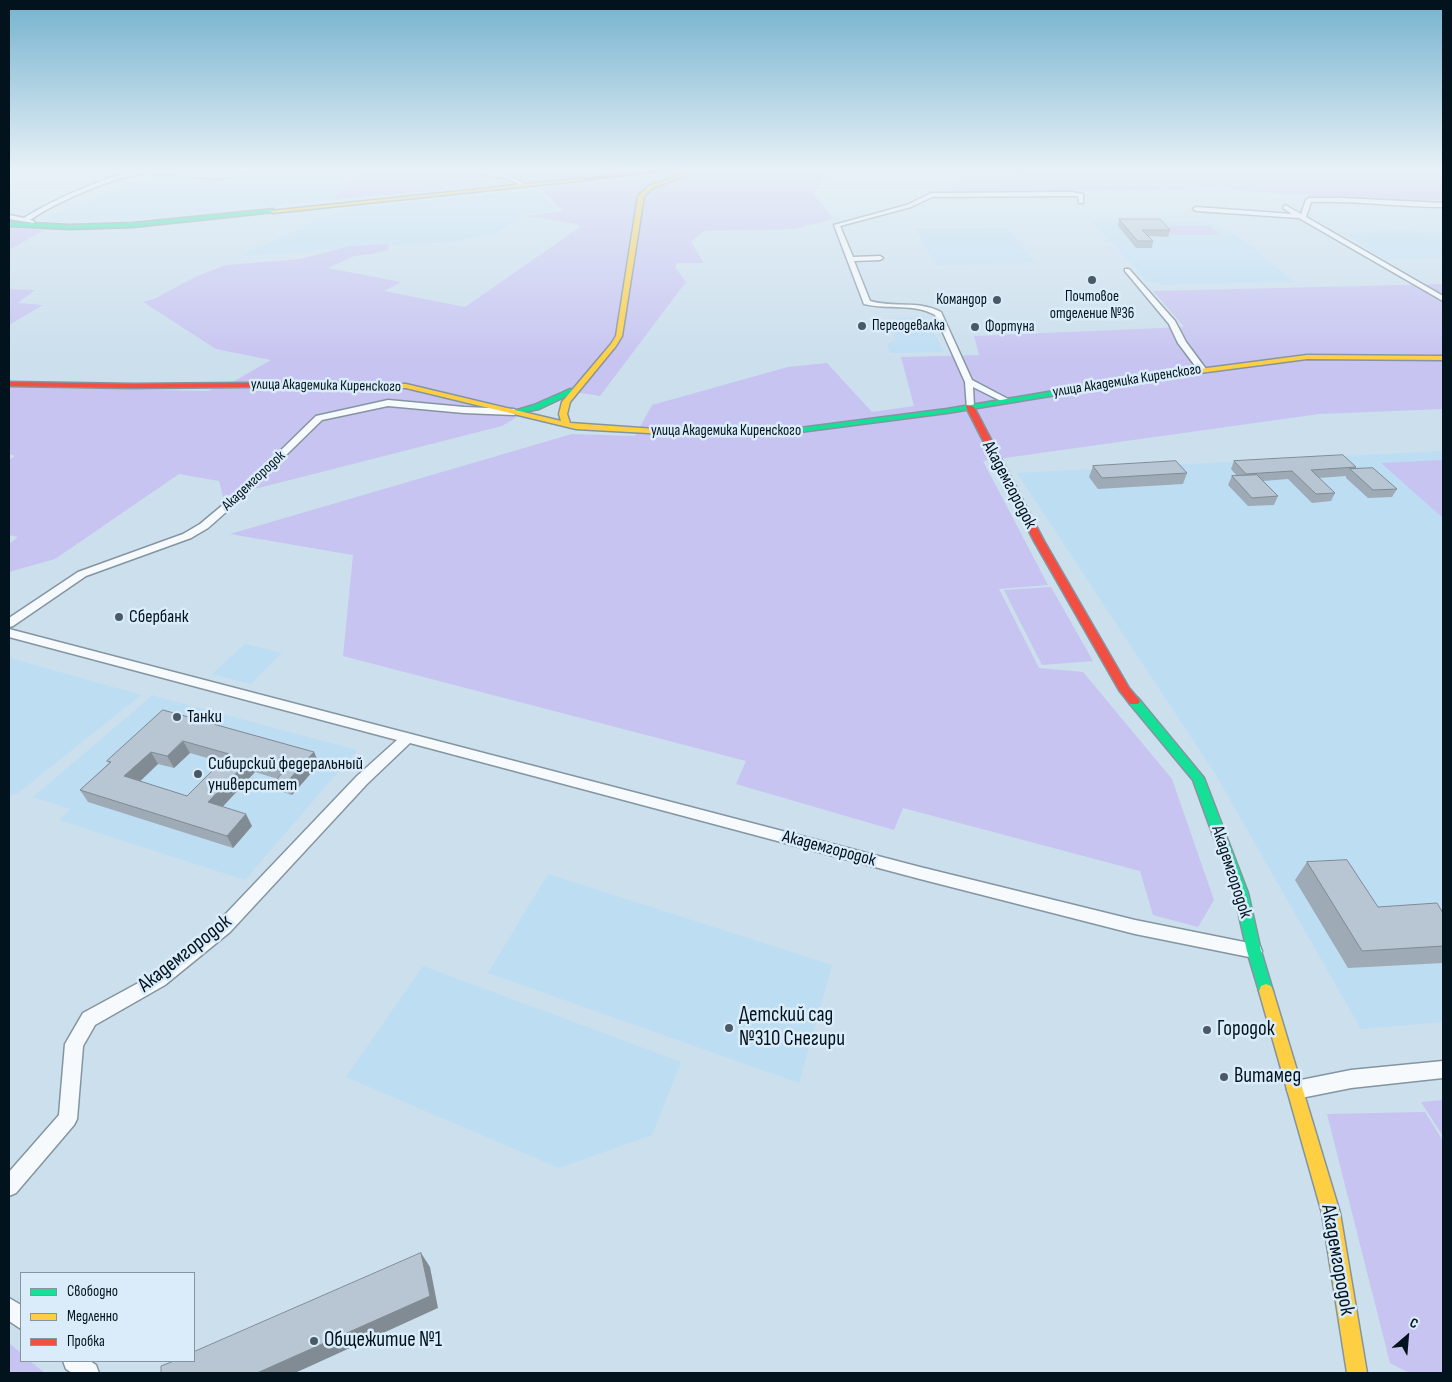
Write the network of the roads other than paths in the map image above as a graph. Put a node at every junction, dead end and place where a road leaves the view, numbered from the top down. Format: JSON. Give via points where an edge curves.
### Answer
{"nodes":[{"id":1,"x":630,"y":233,"type":"edge"},
{"id":2,"x":841,"y":233,"type":"edge"},
{"id":3,"x":1332,"y":233,"type":"edge"},
{"id":4,"x":880,"y":258,"type":"dead end"},
{"id":5,"x":850,"y":259,"type":"junction"},
{"id":6,"x":1127,"y":270,"type":"dead end"},
{"id":7,"x":1443,"y":299,"type":"edge"},
{"id":8,"x":1443,"y":358,"type":"edge"},
{"id":9,"x":1202,"y":369,"type":"junction"},
{"id":10,"x":969,"y":382,"type":"junction"},
{"id":11,"x":9,"y":384,"type":"edge"},
{"id":12,"x":576,"y":389,"type":"junction"},
{"id":13,"x":1006,"y":400,"type":"junction"},
{"id":14,"x":970,"y":407,"type":"junction"},
{"id":15,"x":514,"y":412,"type":"junction"},
{"id":16,"x":566,"y":424,"type":"junction"},
{"id":17,"x":9,"y":622,"type":"edge"},
{"id":18,"x":9,"y":633,"type":"edge"},
{"id":19,"x":407,"y":738,"type":"junction"},
{"id":20,"x":1254,"y":951,"type":"junction"},
{"id":21,"x":1443,"y":1069,"type":"edge"},
{"id":22,"x":1296,"y":1090,"type":"junction"},
{"id":23,"x":9,"y":1186,"type":"edge"},
{"id":24,"x":9,"y":1308,"type":"edge"},
{"id":25,"x":20,"y":1317,"type":"edge"},
{"id":26,"x":75,"y":1362,"type":"edge"},
{"id":27,"x":88,"y":1373,"type":"edge"},
{"id":28,"x":1357,"y":1373,"type":"edge"}],
"edges":[{"from":1,"to":12,"type":"main road","via":[[619,336]]},
{"from":2,"to":5,"type":"street","name":"Академгородок"},
{"from":3,"to":7,"type":"street"},
{"from":4,"to":5,"type":"street"},
{"from":5,"to":10,"type":"street","name":"Академгородок","via":[[868,302],[903,305],[938,314]]},
{"from":6,"to":9,"type":"street","via":[[1172,323],[1182,343]]},
{"from":8,"to":9,"type":"main road","name":"улица Академика Киренского","via":[[1307,357]]},
{"from":9,"to":13,"type":"main road","name":"улица Академика Киренского"},
{"from":10,"to":13,"type":"street"},
{"from":10,"to":14,"type":"street","name":"Академгородок"},
{"from":11,"to":15,"type":"main road","name":"улица Академика Киренского","via":[[375,384],[406,386]]},
{"from":12,"to":15,"type":"main road","via":[[536,407]]},
{"from":12,"to":16,"type":"main road","via":[[564,407]]},
{"from":13,"to":14,"type":"main road","name":"улица Академика Киренского"},
{"from":14,"to":16,"type":"main road","name":"улица Академика Киренского","via":[[791,431],[684,433],[594,429]]},
{"from":14,"to":20,"type":"main road","name":"Академгородок","via":[[1047,556],[1125,690],[1198,778],[1241,893]]},
{"from":15,"to":16,"type":"main road","name":"улица Академика Киренского"},
{"from":15,"to":17,"type":"street","name":"Академгородок","via":[[388,403],[319,418],[204,526],[187,536],[82,574]]},
{"from":18,"to":19,"type":"street","name":"Академгородок"},
{"from":19,"to":20,"type":"street","name":"Академгородок","via":[[1032,901],[1182,938]]},
{"from":19,"to":23,"type":"street","name":"Академгородок","via":[[362,780],[224,927],[159,980],[89,1019],[74,1044],[68,1119]]},
{"from":20,"to":22,"type":"main road","name":"Академгородок"},
{"from":21,"to":22,"type":"street","via":[[1351,1079]]},
{"from":22,"to":28,"type":"main road","name":"Академгородок","via":[[1330,1213]]},
{"from":24,"to":25,"type":"street"},
{"from":26,"to":27,"type":"street"}]}
